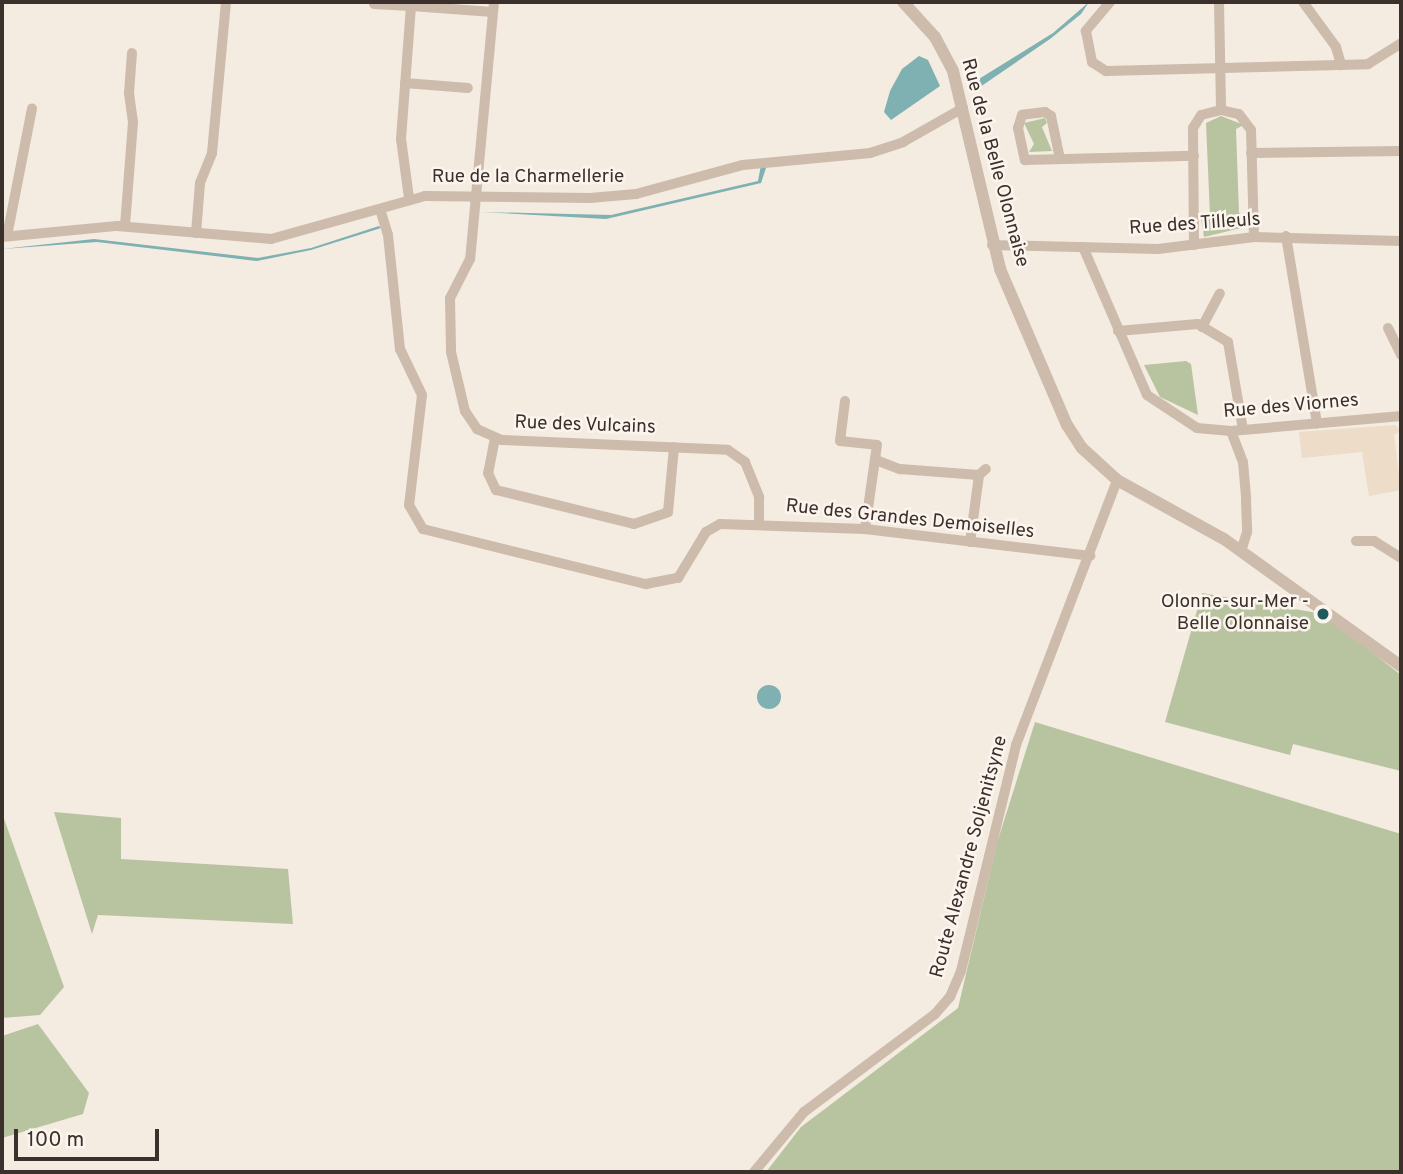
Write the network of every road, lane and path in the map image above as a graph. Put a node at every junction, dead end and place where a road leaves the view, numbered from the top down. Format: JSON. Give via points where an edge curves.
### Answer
{"nodes":[{"id":1,"x":226,"y":2,"type":"edge"},
{"id":2,"x":903,"y":2,"type":"edge"},
{"id":3,"x":1110,"y":2,"type":"edge"},
{"id":4,"x":1219,"y":2,"type":"edge"},
{"id":5,"x":1303,"y":2,"type":"edge"},
{"id":6,"x":374,"y":4,"type":"dead end"},
{"id":7,"x":411,"y":6,"type":"junction"},
{"id":8,"x":493,"y":7,"type":"edge"},
{"id":9,"x":1401,"y":43,"type":"edge"},
{"id":10,"x":132,"y":53,"type":"dead end"},
{"id":11,"x":1341,"y":65,"type":"junction"},
{"id":12,"x":1221,"y":67,"type":"junction"},
{"id":13,"x":405,"y":83,"type":"junction"},
{"id":14,"x":468,"y":88,"type":"dead end"},
{"id":15,"x":32,"y":108,"type":"dead end"},
{"id":16,"x":963,"y":108,"type":"junction"},
{"id":17,"x":1221,"y":110,"type":"junction"},
{"id":18,"x":1401,"y":150,"type":"edge"},
{"id":19,"x":1251,"y":153,"type":"junction"},
{"id":20,"x":1194,"y":156,"type":"junction"},
{"id":21,"x":1060,"y":159,"type":"junction"},
{"id":22,"x":473,"y":195,"type":"junction"},
{"id":23,"x":409,"y":198,"type":"junction"},
{"id":24,"x":380,"y":209,"type":"junction"},
{"id":25,"x":125,"y":226,"type":"junction"},
{"id":26,"x":196,"y":233,"type":"junction"},
{"id":27,"x":1286,"y":236,"type":"junction"},
{"id":28,"x":4,"y":237,"type":"edge"},
{"id":29,"x":1254,"y":237,"type":"junction"},
{"id":30,"x":1401,"y":241,"type":"edge"},
{"id":31,"x":992,"y":245,"type":"junction"},
{"id":32,"x":1194,"y":245,"type":"junction"},
{"id":33,"x":1083,"y":247,"type":"junction"},
{"id":34,"x":1220,"y":293,"type":"dead end"},
{"id":35,"x":1202,"y":327,"type":"junction"},
{"id":36,"x":1388,"y":328,"type":"dead end"},
{"id":37,"x":1118,"y":331,"type":"junction"},
{"id":38,"x":1401,"y":355,"type":"edge"},
{"id":39,"x":845,"y":401,"type":"dead end"},
{"id":40,"x":1401,"y":416,"type":"edge"},
{"id":41,"x":1317,"y":423,"type":"junction"},
{"id":42,"x":1237,"y":430,"type":"junction"},
{"id":43,"x":495,"y":438,"type":"junction"},
{"id":44,"x":674,"y":447,"type":"junction"},
{"id":45,"x":876,"y":460,"type":"junction"},
{"id":46,"x":1117,"y":480,"type":"junction"},
{"id":47,"x":759,"y":523,"type":"junction"},
{"id":48,"x":865,"y":529,"type":"junction"},
{"id":49,"x":970,"y":541,"type":"junction"},
{"id":50,"x":1356,"y":541,"type":"dead end"},
{"id":51,"x":1241,"y":552,"type":"junction"},
{"id":52,"x":1090,"y":556,"type":"junction"},
{"id":53,"x":1401,"y":558,"type":"edge"},
{"id":54,"x":1401,"y":666,"type":"edge"},
{"id":55,"x":754,"y":1172,"type":"edge"}],
"edges":[{"from":1,"to":26,"type":"street","via":[[212,153],[200,183]]},
{"from":2,"to":16,"type":"street","name":"Rue de la Belle Olonnaise","via":[[943,50]]},
{"from":3,"to":12,"type":"street","via":[[1086,31],[1092,62],[1099,70]]},
{"from":4,"to":12,"type":"street"},
{"from":5,"to":11,"type":"street","via":[[1336,47]]},
{"from":6,"to":7,"type":"street"},
{"from":7,"to":8,"type":"street"},
{"from":7,"to":13,"type":"street"},
{"from":8,"to":22,"type":"street","name":"Rue des Vulcains"},
{"from":9,"to":11,"type":"street","via":[[1375,62]]},
{"from":10,"to":25,"type":"street","via":[[129,93],[133,122]]},
{"from":11,"to":12,"type":"street"},
{"from":12,"to":17,"type":"street"},
{"from":13,"to":14,"type":"street"},
{"from":13,"to":23,"type":"street","via":[[401,139]]},
{"from":15,"to":28,"type":"street"},
{"from":16,"to":22,"type":"street","name":"Rue de la Charmellerie","via":[[903,142],[870,153],[743,164],[616,196]]},
{"from":16,"to":31,"type":"street","name":"Rue de la Belle Olonnaise"},
{"from":17,"to":19,"type":"street","via":[[1246,120]]},
{"from":17,"to":20,"type":"street","via":[[1195,121]]},
{"from":18,"to":19,"type":"street"},
{"from":19,"to":29,"type":"street"},
{"from":20,"to":21,"type":"street"},
{"from":20,"to":32,"type":"street"},
{"from":21,"to":21,"type":"street","via":[[1025,160],[1018,128],[1022,116],[1045,112],[1051,116]]},
{"from":22,"to":23,"type":"street","name":"Rue de la Charmellerie"},
{"from":22,"to":43,"type":"street","name":"Rue des Vulcains","via":[[470,259],[450,298],[451,352],[465,411],[477,429]]},
{"from":23,"to":24,"type":"street","name":"Rue de la Charmellerie"},
{"from":24,"to":26,"type":"street","name":"Rue de la Charmellerie","via":[[271,239]]},
{"from":24,"to":47,"type":"street","name":"Rue des Grandes Demoiselles","via":[[388,235],[400,349],[422,395],[409,505],[423,529],[660,584],[678,578],[711,528]]},
{"from":25,"to":26,"type":"street","name":"Rue de la Charmellerie"},
{"from":25,"to":28,"type":"street","name":"Rue de la Charmellerie"},
{"from":27,"to":29,"type":"street","name":"Rue des Tilleuls"},
{"from":27,"to":30,"type":"street","name":"Rue des Tilleuls"},
{"from":27,"to":41,"type":"street"},
{"from":29,"to":32,"type":"street","name":"Rue des Tilleuls"},
{"from":31,"to":33,"type":"street","name":"Rue des Tilleuls"},
{"from":31,"to":46,"type":"street","name":"Rue de la Belle Olonnaise","via":[[1067,425],[1088,455]]},
{"from":32,"to":33,"type":"street","name":"Rue des Tilleuls"},
{"from":33,"to":37,"type":"street","name":"Rue des Viornes"},
{"from":34,"to":35,"type":"street"},
{"from":35,"to":37,"type":"street"},
{"from":35,"to":42,"type":"street","via":[[1228,342]]},
{"from":36,"to":38,"type":"street"},
{"from":37,"to":42,"type":"street","name":"Rue des Viornes","via":[[1154,404],[1206,432]]},
{"from":39,"to":45,"type":"street","via":[[840,440],[877,445]]},
{"from":40,"to":41,"type":"street","name":"Rue des Viornes"},
{"from":41,"to":42,"type":"street","name":"Rue des Viornes"},
{"from":42,"to":51,"type":"street","via":[[1247,503]]},
{"from":43,"to":44,"type":"street","name":"Rue des Vulcains"},
{"from":43,"to":44,"type":"street","via":[[488,472],[496,490],[634,524],[668,512]]},
{"from":44,"to":47,"type":"street","name":"Rue des Vulcains","via":[[737,453],[760,497]]},
{"from":45,"to":48,"type":"street"},
{"from":45,"to":49,"type":"street","via":[[900,469],[982,472]]},
{"from":46,"to":51,"type":"street","name":"Rue de la Belle Olonnaise"},
{"from":46,"to":52,"type":"street","name":"Route Alexandre Soljenitsyne"},
{"from":47,"to":48,"type":"street","name":"Rue des Grandes Demoiselles"},
{"from":48,"to":49,"type":"street","name":"Rue des Grandes Demoiselles"},
{"from":49,"to":52,"type":"street","name":"Rue des Grandes Demoiselles"},
{"from":50,"to":53,"type":"street","via":[[1374,541]]},
{"from":51,"to":54,"type":"street","name":"Rue de la Belle Olonnaise"},
{"from":52,"to":55,"type":"street","name":"Route Alexandre Soljenitsyne","via":[[1016,745],[961,971],[950,997],[935,1014],[804,1112]]}]}
